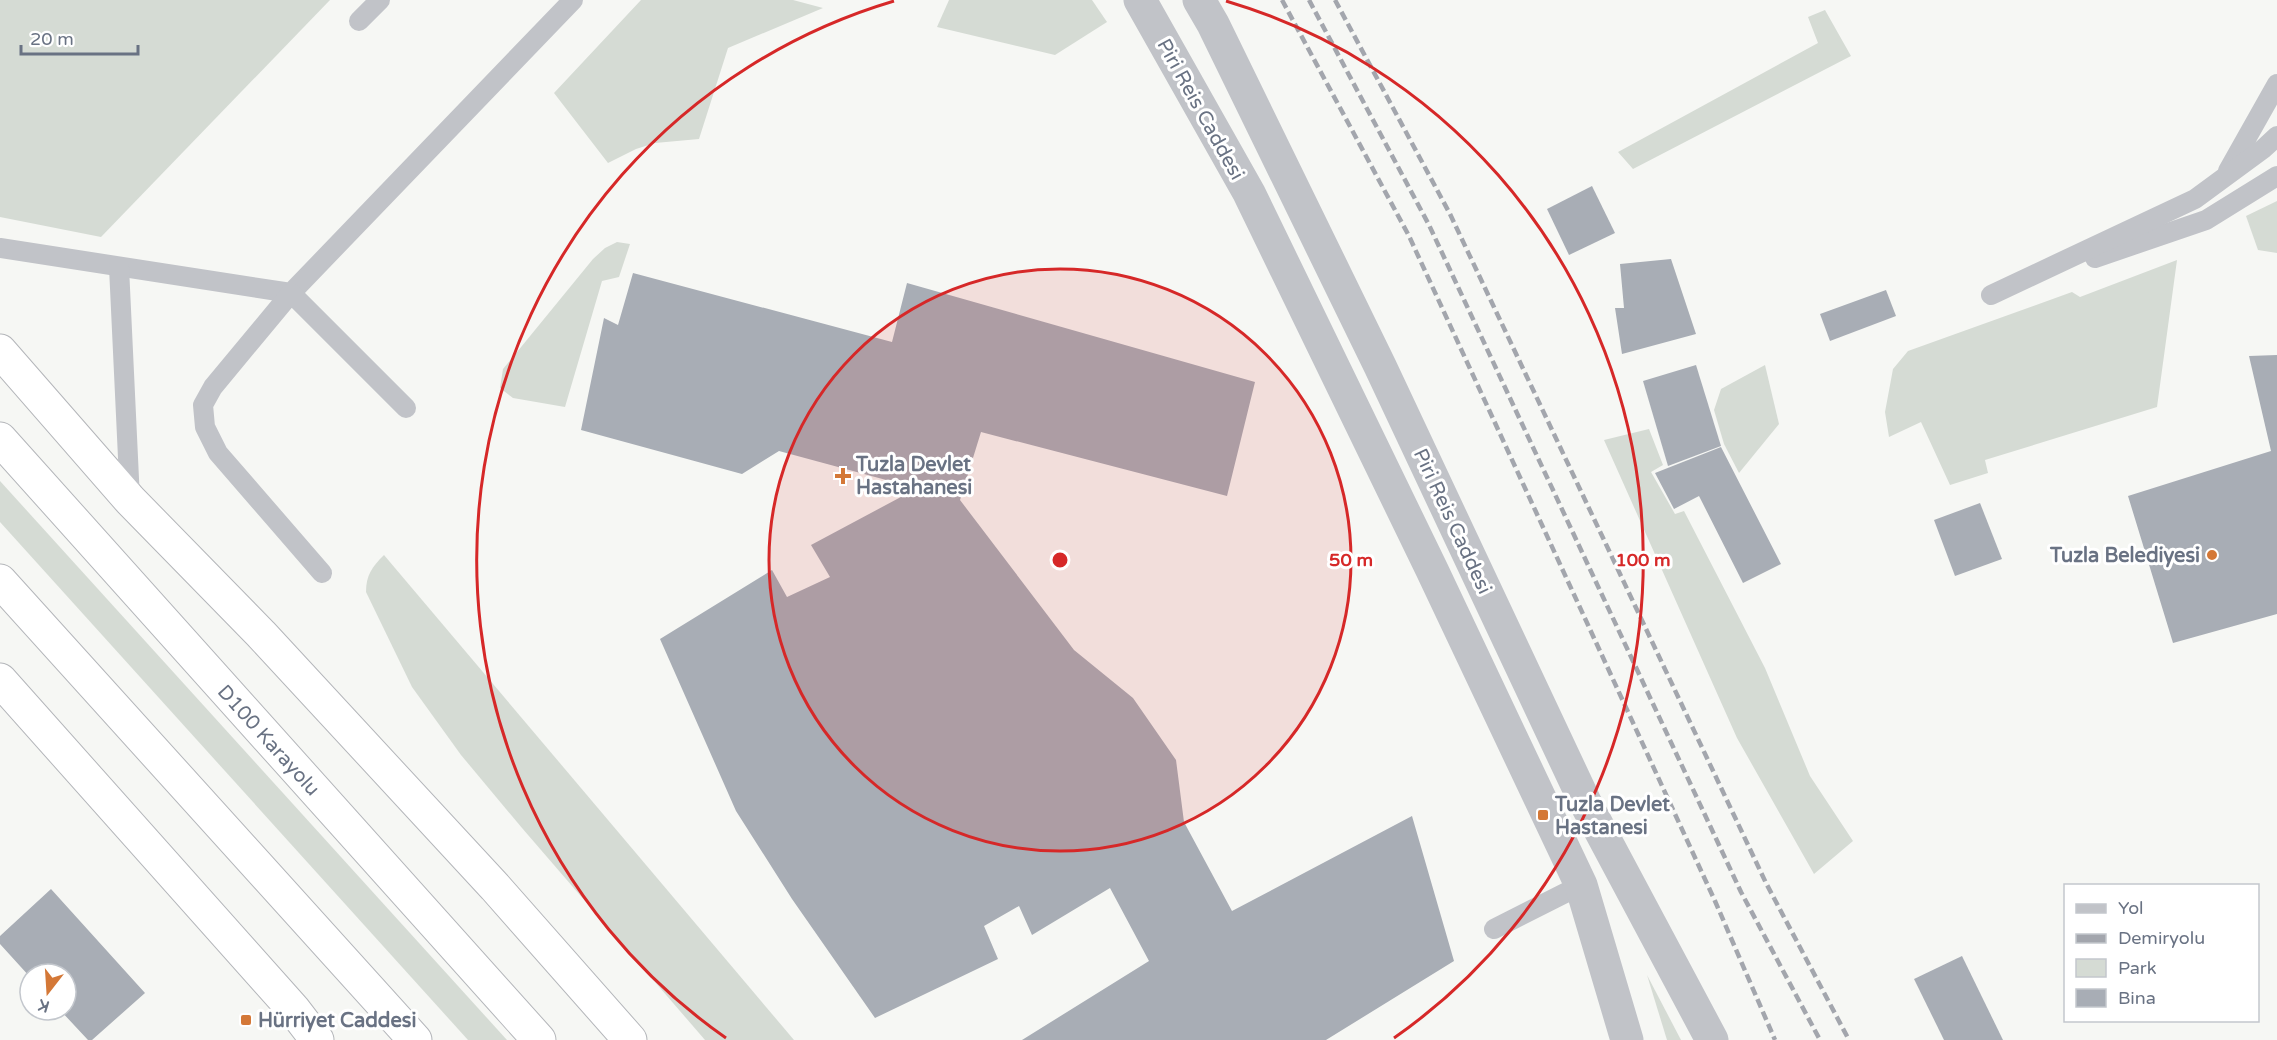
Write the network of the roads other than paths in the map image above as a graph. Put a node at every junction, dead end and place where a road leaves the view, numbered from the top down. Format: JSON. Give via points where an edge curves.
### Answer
{"nodes":[{"id":1,"x":380,"y":0,"type":"edge"},
{"id":2,"x":573,"y":0,"type":"edge"},
{"id":3,"x":1140,"y":0,"type":"edge"},
{"id":4,"x":1199,"y":0,"type":"edge"},
{"id":5,"x":359,"y":21,"type":"dead end"},
{"id":6,"x":2277,"y":84,"type":"edge"},
{"id":7,"x":2277,"y":136,"type":"edge"},
{"id":8,"x":2277,"y":176,"type":"edge"},
{"id":9,"x":2224,"y":178,"type":"junction"},
{"id":10,"x":0,"y":248,"type":"edge"},
{"id":11,"x":119,"y":267,"type":"junction"},
{"id":12,"x":291,"y":293,"type":"junction"},
{"id":13,"x":0,"y":351,"type":"edge"},
{"id":14,"x":406,"y":408,"type":"dead end"},
{"id":15,"x":0,"y":439,"type":"edge"},
{"id":16,"x":130,"y":500,"type":"junction"},
{"id":17,"x":322,"y":573,"type":"dead end"},
{"id":18,"x":0,"y":581,"type":"edge"},
{"id":19,"x":0,"y":680,"type":"edge"},
{"id":20,"x":1581,"y":885,"type":"junction"},
{"id":21,"x":1494,"y":929,"type":"dead end"},
{"id":22,"x":294,"y":1010,"type":"junction"},
{"id":23,"x":317,"y":1040,"type":"edge"},
{"id":24,"x":322,"y":1040,"type":"edge"},
{"id":25,"x":415,"y":1040,"type":"edge"},
{"id":26,"x":538,"y":1040,"type":"edge"},
{"id":27,"x":630,"y":1040,"type":"edge"},
{"id":28,"x":1627,"y":1040,"type":"edge"},
{"id":29,"x":1712,"y":1040,"type":"edge"}],
"edges":[{"from":1,"to":5,"type":"lane"},
{"from":2,"to":12,"type":"lane"},
{"from":3,"to":20,"type":"street","name":"Piri Reis Caddesi","via":[[1249,193]]},
{"from":4,"to":29,"type":"street","name":"Piri Reis Caddesi","via":[[1380,366],[1585,802]]},
{"from":6,"to":9,"type":"lane"},
{"from":7,"to":9,"type":"lane"},
{"from":8,"to":9,"type":"lane","via":[[2206,220],[1991,295],[2195,199]]},
{"from":10,"to":11,"type":"lane"},
{"from":11,"to":12,"type":"lane"},
{"from":11,"to":16,"type":"lane"},
{"from":12,"to":14,"type":"lane"},
{"from":12,"to":17,"type":"lane","via":[[213,387],[203,405],[205,427],[218,453]]},
{"from":13,"to":16,"type":"highway"},
{"from":15,"to":26,"type":"highway","name":"D100 Karayolu"},
{"from":16,"to":27,"type":"highway","via":[[261,634]]},
{"from":18,"to":25,"type":"highway"},
{"from":19,"to":22,"type":"highway"},
{"from":20,"to":21,"type":"lane"},
{"from":20,"to":28,"type":"street","name":"Piri Reis Caddesi"},
{"from":22,"to":23,"type":"highway"},
{"from":22,"to":24,"type":"highway"}]}
